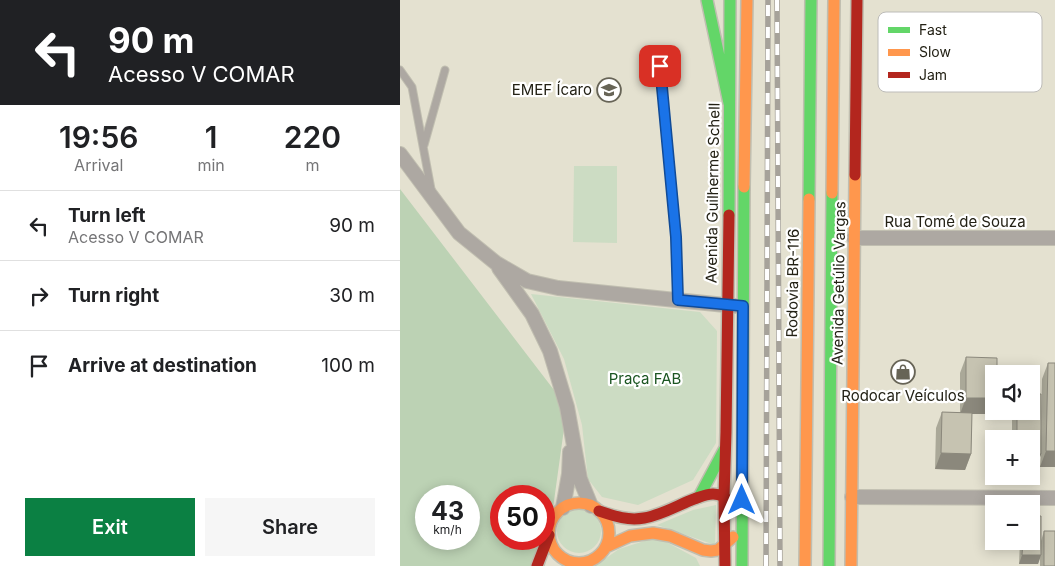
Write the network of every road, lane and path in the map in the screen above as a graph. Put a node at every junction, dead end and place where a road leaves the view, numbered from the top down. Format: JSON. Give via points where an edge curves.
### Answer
{"nodes":[{"id":1,"x":707,"y":0,"type":"edge"},
{"id":2,"x":730,"y":0,"type":"edge"},
{"id":3,"x":747,"y":0,"type":"edge"},
{"id":4,"x":811,"y":0,"type":"edge"},
{"id":5,"x":834,"y":0,"type":"edge"},
{"id":6,"x":857,"y":0,"type":"edge"},
{"id":7,"x":660,"y":66,"type":"dead end"},
{"id":8,"x":400,"y":70,"type":"edge"},
{"id":9,"x":445,"y":70,"type":"dead end"},
{"id":10,"x":729,"y":103,"type":"junction"},
{"id":11,"x":423,"y":148,"type":"junction"},
{"id":12,"x":400,"y":154,"type":"edge"},
{"id":13,"x":432,"y":195,"type":"junction"},
{"id":14,"x":854,"y":238,"type":"junction"},
{"id":15,"x":1055,"y":238,"type":"edge"},
{"id":16,"x":496,"y":263,"type":"junction"},
{"id":17,"x":678,"y":300,"type":"junction"},
{"id":18,"x":727,"y":305,"type":"junction"},
{"id":19,"x":743,"y":306,"type":"junction"},
{"id":20,"x":571,"y":434,"type":"junction"},
{"id":21,"x":725,"y":447,"type":"junction"},
{"id":22,"x":699,"y":497,"type":"junction"},
{"id":23,"x":724,"y":497,"type":"junction"},
{"id":24,"x":852,"y":497,"type":"junction"},
{"id":25,"x":1055,"y":498,"type":"edge"},
{"id":26,"x":563,"y":508,"type":"junction"},
{"id":27,"x":595,"y":508,"type":"junction"},
{"id":28,"x":555,"y":516,"type":"edge"},
{"id":29,"x":742,"y":520,"type":"junction"},
{"id":30,"x":724,"y":545,"type":"junction"},
{"id":31,"x":606,"y":547,"type":"junction"},
{"id":32,"x":695,"y":547,"type":"junction"},
{"id":33,"x":544,"y":550,"type":"edge"},
{"id":34,"x":555,"y":550,"type":"edge"},
{"id":35,"x":704,"y":560,"type":"dead end"},
{"id":36,"x":572,"y":564,"type":"edge"},
{"id":37,"x":537,"y":566,"type":"edge"},
{"id":38,"x":725,"y":566,"type":"edge"},
{"id":39,"x":742,"y":566,"type":"edge"},
{"id":40,"x":805,"y":566,"type":"edge"},
{"id":41,"x":830,"y":566,"type":"edge"},
{"id":42,"x":851,"y":566,"type":"edge"}],
"edges":[{"from":1,"to":10,"type":"main road"},
{"from":2,"to":10,"type":"main road","name":"Avenida Guilherme Schell"},
{"from":3,"to":19,"type":"main road","name":"Avenida Guilherme Schell"},
{"from":4,"to":40,"type":"main road","name":"Rodovia BR-116"},
{"from":5,"to":41,"type":"main road"},
{"from":6,"to":14,"type":"main road","name":"Avenida Getúlio Vargas"},
{"from":7,"to":17,"type":"lane","via":[[677,253]]},
{"from":8,"to":11,"type":"lane","via":[[412,87]]},
{"from":9,"to":11,"type":"lane"},
{"from":10,"to":18,"type":"main road","name":"Avenida Guilherme Schell"},
{"from":11,"to":13,"type":"lane"},
{"from":12,"to":13,"type":"street"},
{"from":13,"to":16,"type":"street","via":[[460,233]]},
{"from":14,"to":15,"type":"street","name":"Rua Tomé de Souza"},
{"from":14,"to":24,"type":"main road","name":"Avenida Getúlio Vargas"},
{"from":16,"to":17,"type":"street","via":[[527,281],[558,288]]},
{"from":16,"to":20,"type":"street","via":[[532,314],[550,351],[567,407]]},
{"from":17,"to":18,"type":"street"},
{"from":18,"to":19,"type":"street"},
{"from":18,"to":21,"type":"main road","name":"Avenida Guilherme Schell"},
{"from":19,"to":29,"type":"main road","name":"Avenida Guilherme Schell"},
{"from":20,"to":26,"type":"street"},
{"from":20,"to":27,"type":"street","via":[[580,479]]},
{"from":21,"to":22,"type":"main road"},
{"from":21,"to":23,"type":"main road","name":"Avenida Guilherme Schell"},
{"from":22,"to":23,"type":"main road","via":[[710,494]]},
{"from":22,"to":27,"type":"main road","via":[[637,519],[619,518]]},
{"from":23,"to":29,"type":"main road","via":[[732,502]]},
{"from":23,"to":30,"type":"main road","name":"Avenida Guilherme Schell"},
{"from":24,"to":25,"type":"street"},
{"from":24,"to":42,"type":"main road","name":"Avenida Getúlio Vargas"},
{"from":26,"to":27,"type":"main road","via":[[581,503]]},
{"from":26,"to":28,"type":"main road"},
{"from":27,"to":31,"type":"main road","via":[[609,528]]},
{"from":29,"to":30,"type":"main road"},
{"from":29,"to":39,"type":"main road","name":"Avenida Guilherme Schell"},
{"from":30,"to":32,"type":"main road","via":[[711,551]]},
{"from":30,"to":38,"type":"main road","name":"Avenida Guilherme Schell"},
{"from":31,"to":32,"type":"main road","via":[[630,536],[654,533]]},
{"from":31,"to":36,"type":"main road","via":[[593,560]]},
{"from":32,"to":35,"type":"main road"},
{"from":33,"to":37,"type":"main road"},
{"from":34,"to":36,"type":"main road"}]}
